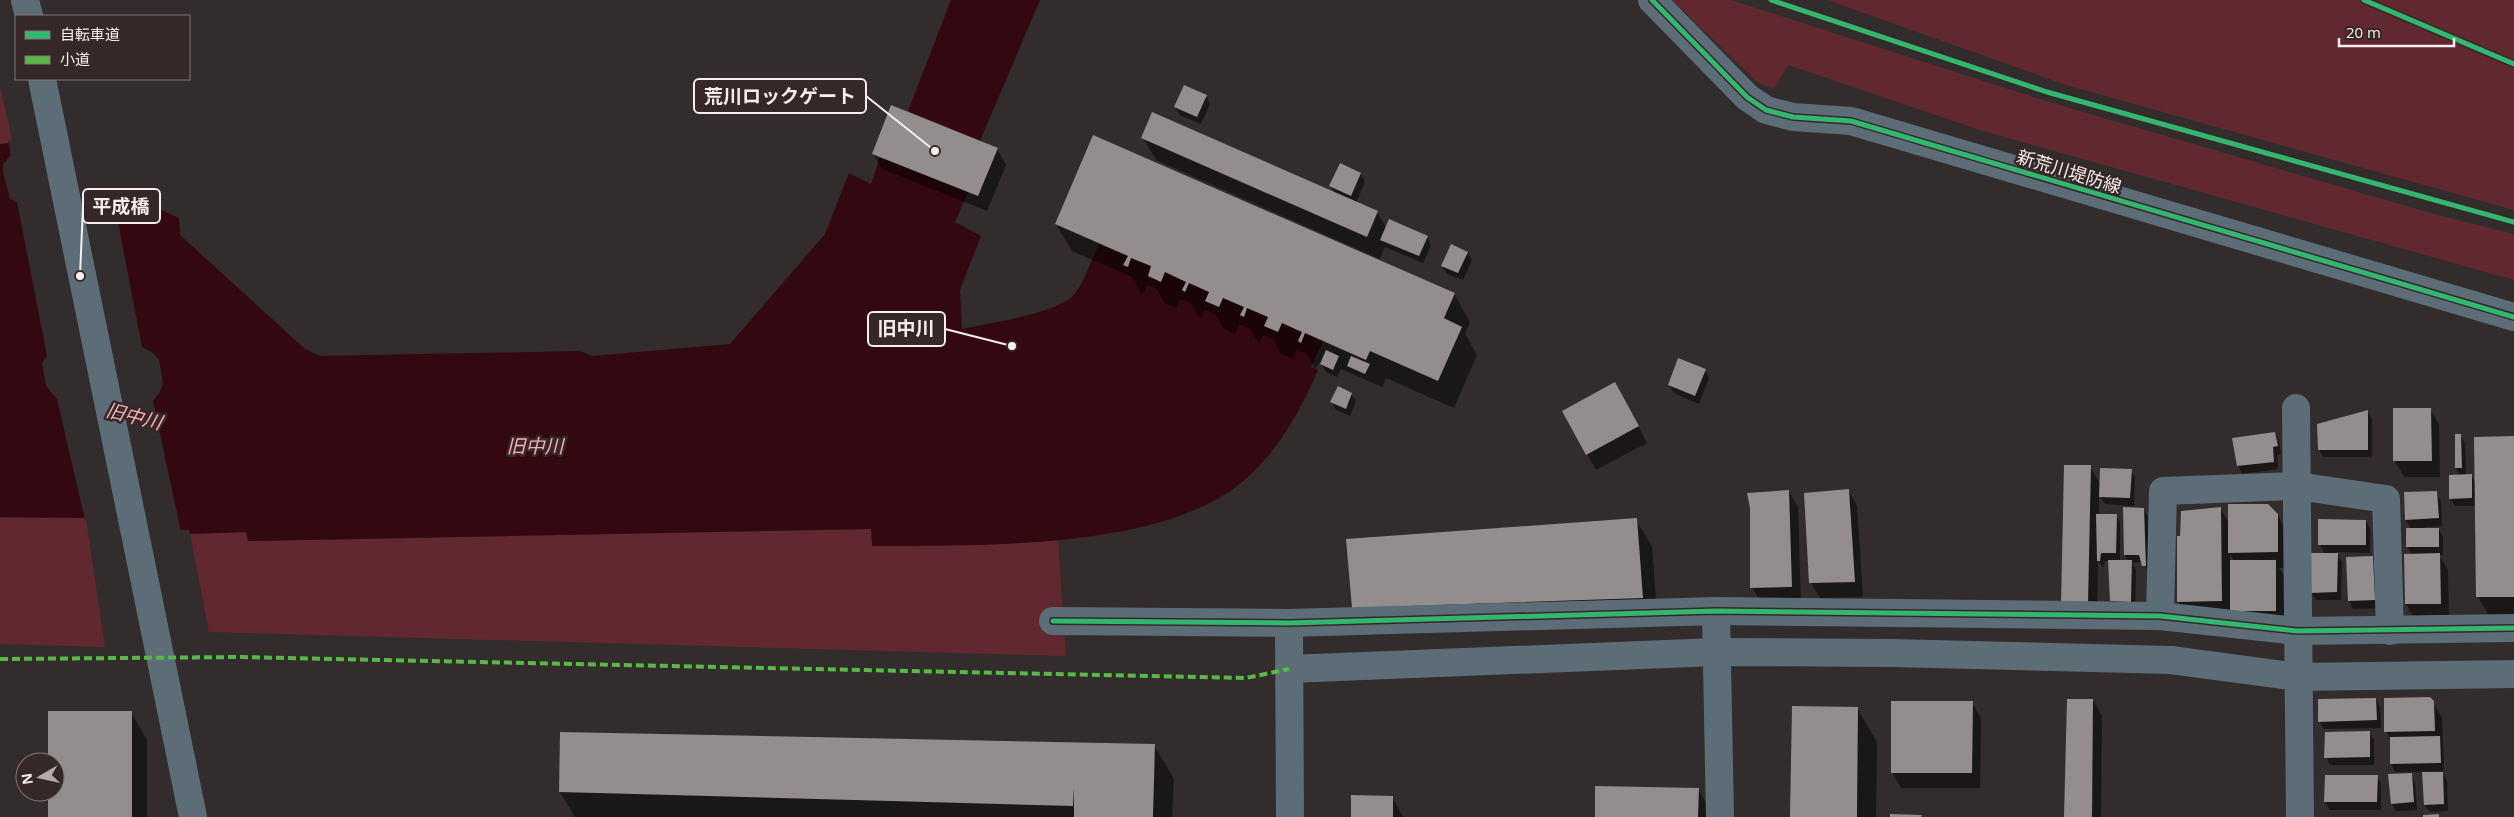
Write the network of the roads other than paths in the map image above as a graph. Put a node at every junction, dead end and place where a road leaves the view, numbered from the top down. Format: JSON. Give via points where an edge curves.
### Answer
{"nodes":[{"id":1,"x":25,"y":0,"type":"edge"},
{"id":2,"x":1652,"y":0,"type":"edge"},
{"id":3,"x":29,"y":15,"type":"edge"},
{"id":4,"x":42,"y":80,"type":"edge"},
{"id":5,"x":2514,"y":317,"type":"edge"},
{"id":6,"x":2296,"y":408,"type":"dead end"},
{"id":7,"x":2297,"y":486,"type":"junction"},
{"id":8,"x":1716,"y":611,"type":"junction"},
{"id":9,"x":2160,"y":616,"type":"junction"},
{"id":10,"x":1053,"y":621,"type":"dead end"},
{"id":11,"x":1289,"y":623,"type":"junction"},
{"id":12,"x":2514,"y":628,"type":"edge"},
{"id":13,"x":2297,"y":631,"type":"junction"},
{"id":14,"x":2390,"y":631,"type":"junction"},
{"id":15,"x":1716,"y":652,"type":"junction"},
{"id":16,"x":1289,"y":669,"type":"junction"},
{"id":17,"x":2514,"y":674,"type":"edge"},
{"id":18,"x":2298,"y":677,"type":"junction"},
{"id":19,"x":193,"y":817,"type":"edge"},
{"id":20,"x":1290,"y":817,"type":"edge"},
{"id":21,"x":1720,"y":817,"type":"edge"},
{"id":22,"x":2300,"y":817,"type":"edge"}],
"edges":[{"from":1,"to":3,"type":"street"},
{"from":2,"to":5,"type":"street","name":"新荒川堤防線","via":[[1747,97],[1766,110],[1793,117],[1851,121]]},
{"from":4,"to":19,"type":"street"},
{"from":6,"to":7,"type":"street"},
{"from":7,"to":9,"type":"street","via":[[2163,491]]},
{"from":7,"to":13,"type":"street"},
{"from":7,"to":14,"type":"street","via":[[2386,498]]},
{"from":8,"to":9,"type":"street"},
{"from":8,"to":11,"type":"street"},
{"from":8,"to":15,"type":"street"},
{"from":9,"to":13,"type":"street"},
{"from":10,"to":11,"type":"street"},
{"from":11,"to":16,"type":"street"},
{"from":12,"to":14,"type":"street"},
{"from":13,"to":14,"type":"street"},
{"from":13,"to":18,"type":"street"},
{"from":15,"to":16,"type":"street"},
{"from":15,"to":18,"type":"street","via":[[2172,660]]},
{"from":15,"to":21,"type":"street"},
{"from":16,"to":20,"type":"street"},
{"from":17,"to":18,"type":"street"},
{"from":18,"to":22,"type":"street"}]}
